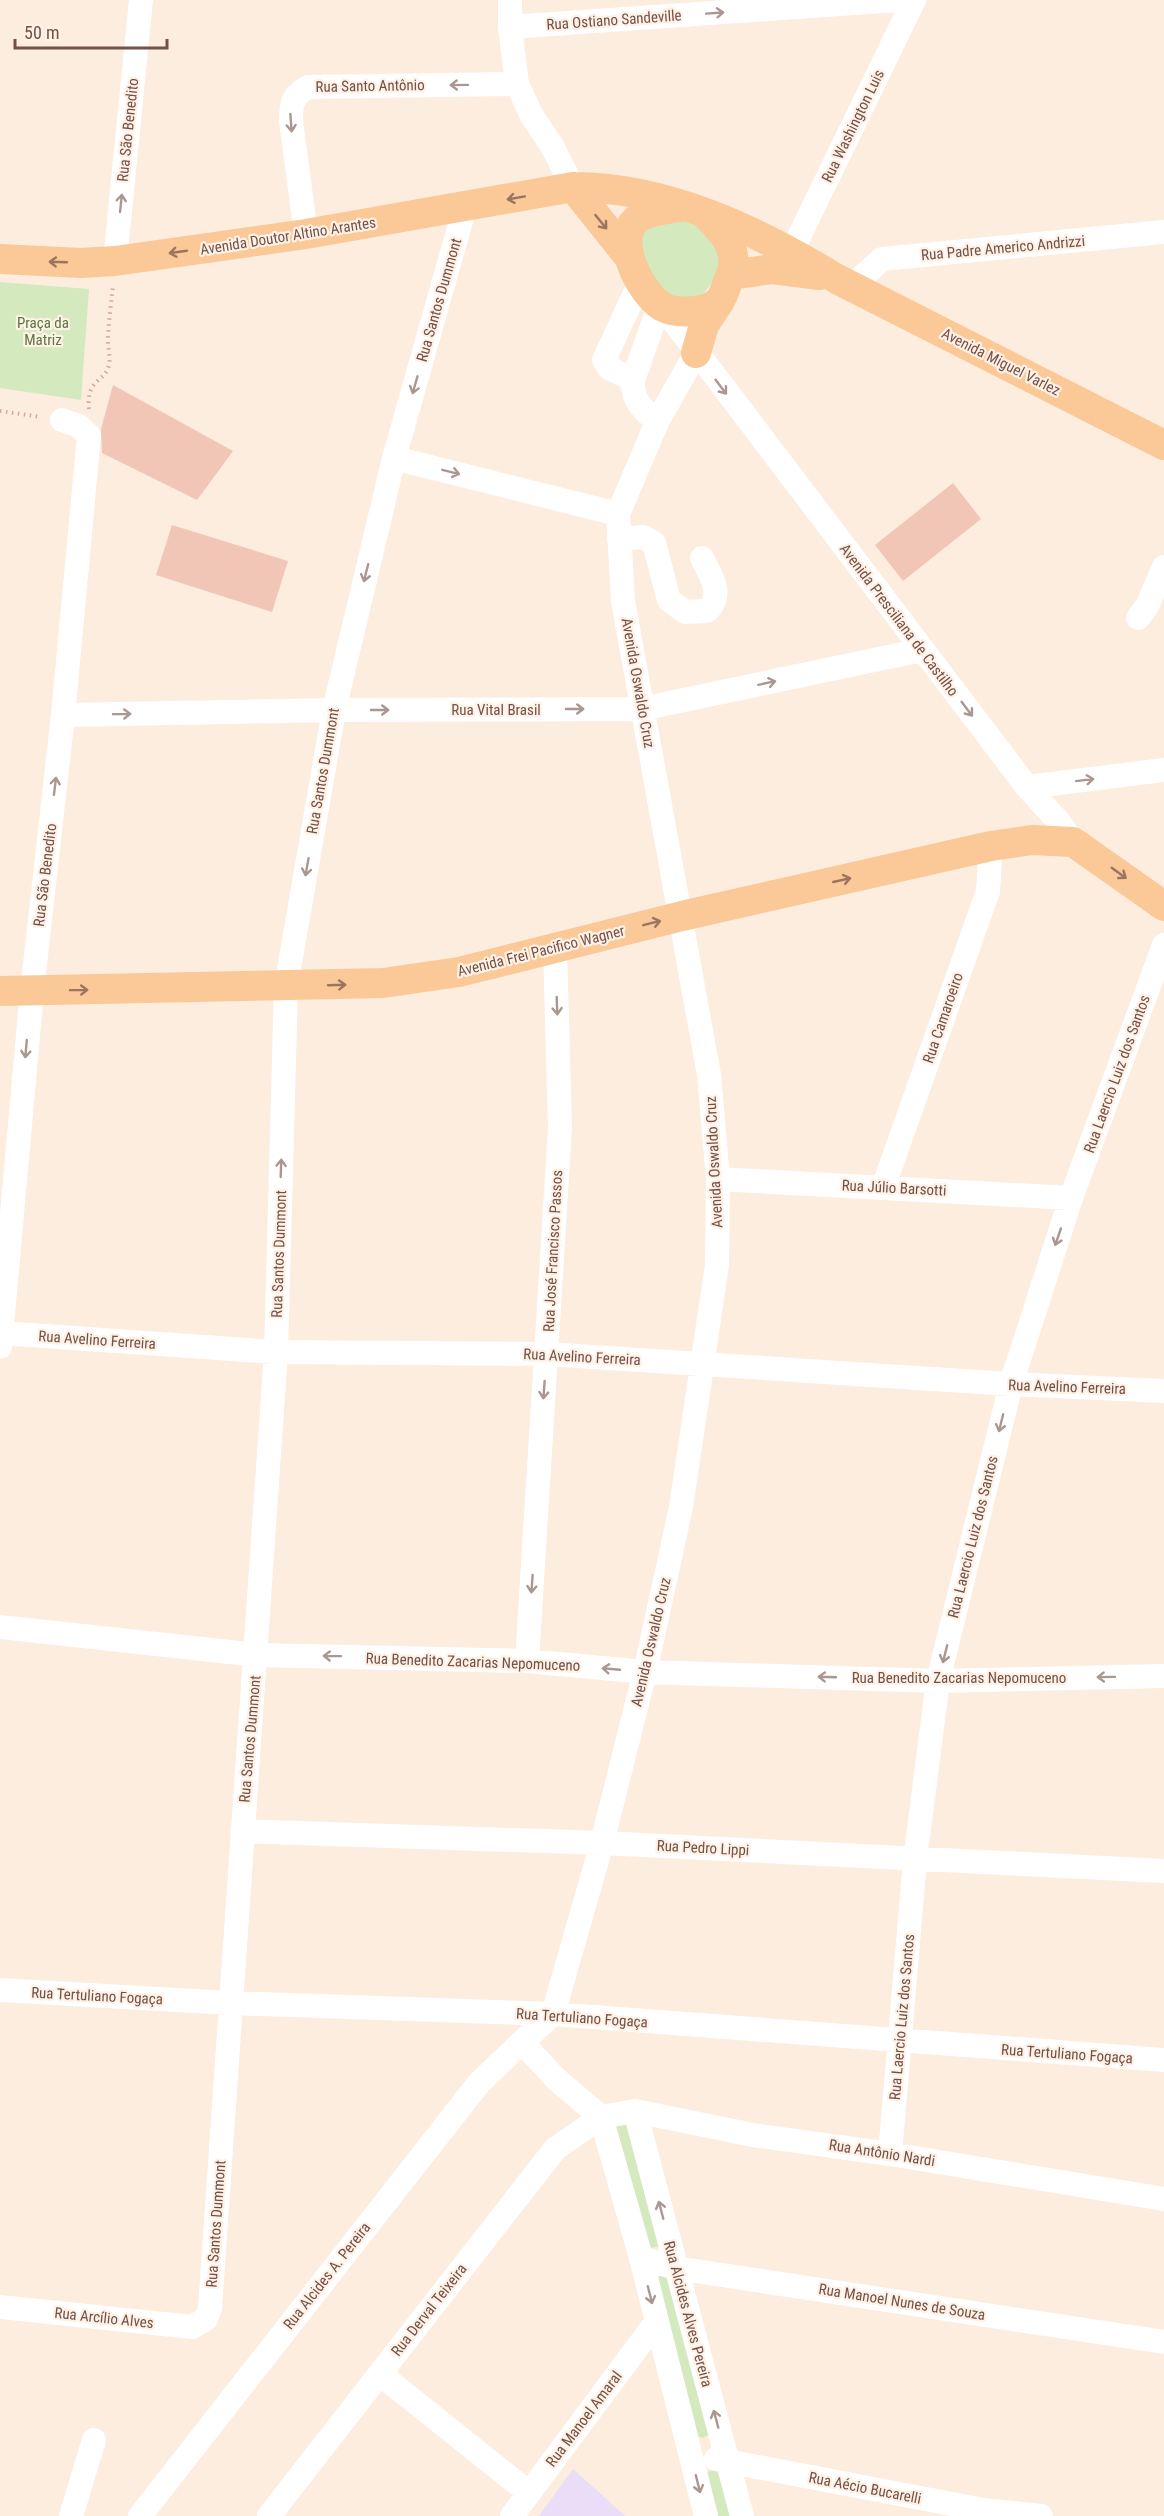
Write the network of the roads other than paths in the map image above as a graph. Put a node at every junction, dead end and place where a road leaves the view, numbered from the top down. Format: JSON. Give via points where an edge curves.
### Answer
{"nodes":[{"id":1,"x":141,"y":0,"type":"edge"},
{"id":2,"x":510,"y":0,"type":"edge"},
{"id":3,"x":898,"y":0,"type":"edge"},
{"id":4,"x":914,"y":0,"type":"edge"},
{"id":5,"x":510,"y":27,"type":"junction"},
{"id":6,"x":517,"y":84,"type":"junction"},
{"id":7,"x":552,"y":146,"type":"junction"},
{"id":8,"x":573,"y":187,"type":"junction"},
{"id":9,"x":603,"y":187,"type":"junction"},
{"id":10,"x":465,"y":207,"type":"junction"},
{"id":11,"x":695,"y":210,"type":"junction"},
{"id":12,"x":1164,"y":232,"type":"edge"},
{"id":13,"x":306,"y":234,"type":"junction"},
{"id":14,"x":792,"y":252,"type":"junction"},
{"id":15,"x":0,"y":260,"type":"edge"},
{"id":16,"x":115,"y":261,"type":"junction"},
{"id":17,"x":635,"y":269,"type":"junction"},
{"id":18,"x":845,"y":282,"type":"junction"},
{"id":19,"x":725,"y":288,"type":"junction"},
{"id":20,"x":661,"y":305,"type":"junction"},
{"id":21,"x":696,"y":353,"type":"junction"},
{"id":22,"x":633,"y":380,"type":"junction"},
{"id":23,"x":62,"y":420,"type":"road end"},
{"id":24,"x":657,"y":422,"type":"junction"},
{"id":25,"x":1164,"y":445,"type":"edge"},
{"id":26,"x":394,"y":458,"type":"junction"},
{"id":27,"x":618,"y":514,"type":"junction"},
{"id":28,"x":619,"y":539,"type":"junction"},
{"id":29,"x":702,"y":558,"type":"dead end"},
{"id":30,"x":1164,"y":567,"type":"edge"},
{"id":31,"x":1138,"y":618,"type":"dead end"},
{"id":32,"x":922,"y":650,"type":"junction"},
{"id":33,"x":333,"y":710,"type":"junction"},
{"id":34,"x":641,"y":710,"type":"junction"},
{"id":35,"x":63,"y":715,"type":"junction"},
{"id":36,"x":1164,"y":770,"type":"edge"},
{"id":37,"x":1027,"y":787,"type":"junction"},
{"id":38,"x":1073,"y":842,"type":"junction"},
{"id":39,"x":991,"y":846,"type":"junction"},
{"id":40,"x":1164,"y":906,"type":"edge"},
{"id":41,"x":682,"y":916,"type":"junction"},
{"id":42,"x":1164,"y":945,"type":"edge"},
{"id":43,"x":555,"y":948,"type":"junction"},
{"id":44,"x":286,"y":986,"type":"junction"},
{"id":45,"x":0,"y":991,"type":"edge"},
{"id":46,"x":32,"y":991,"type":"junction"},
{"id":47,"x":718,"y":1179,"type":"junction"},
{"id":48,"x":883,"y":1188,"type":"junction"},
{"id":49,"x":1071,"y":1198,"type":"junction"},
{"id":50,"x":1,"y":1333,"type":"edge"},
{"id":51,"x":0,"y":1347,"type":"edge"},
{"id":52,"x":276,"y":1352,"type":"junction"},
{"id":53,"x":546,"y":1354,"type":"junction"},
{"id":54,"x":704,"y":1363,"type":"junction"},
{"id":55,"x":1011,"y":1384,"type":"junction"},
{"id":56,"x":1164,"y":1390,"type":"edge"},
{"id":57,"x":0,"y":1627,"type":"edge"},
{"id":58,"x":257,"y":1654,"type":"junction"},
{"id":59,"x":527,"y":1661,"type":"junction"},
{"id":60,"x":645,"y":1672,"type":"junction"},
{"id":61,"x":1164,"y":1676,"type":"edge"},
{"id":62,"x":938,"y":1681,"type":"junction"},
{"id":63,"x":242,"y":1831,"type":"junction"},
{"id":64,"x":602,"y":1843,"type":"junction"},
{"id":65,"x":915,"y":1860,"type":"junction"},
{"id":66,"x":1164,"y":1871,"type":"edge"},
{"id":67,"x":0,"y":1990,"type":"edge"},
{"id":68,"x":230,"y":2003,"type":"junction"},
{"id":69,"x":553,"y":2014,"type":"junction"},
{"id":70,"x":522,"y":2042,"type":"junction"},
{"id":71,"x":899,"y":2042,"type":"junction"},
{"id":72,"x":1164,"y":2060,"type":"edge"},
{"id":73,"x":635,"y":2111,"type":"junction"},
{"id":74,"x":601,"y":2117,"type":"junction"},
{"id":75,"x":890,"y":2154,"type":"junction"},
{"id":76,"x":1164,"y":2199,"type":"edge"},
{"id":77,"x":641,"y":2258,"type":"junction"},
{"id":78,"x":676,"y":2268,"type":"junction"},
{"id":79,"x":0,"y":2307,"type":"edge"},
{"id":80,"x":206,"y":2319,"type":"joint"},
{"id":81,"x":657,"y":2322,"type":"junction"},
{"id":82,"x":1164,"y":2342,"type":"edge"},
{"id":83,"x":380,"y":2374,"type":"junction"},
{"id":84,"x":94,"y":2440,"type":"dead end"},
{"id":85,"x":690,"y":2455,"type":"junction"},
{"id":86,"x":728,"y":2461,"type":"junction"},
{"id":87,"x":529,"y":2493,"type":"junction"},
{"id":88,"x":983,"y":2513,"type":"edge"},
{"id":89,"x":71,"y":2516,"type":"edge"},
{"id":90,"x":140,"y":2516,"type":"edge"},
{"id":91,"x":269,"y":2516,"type":"edge"},
{"id":92,"x":512,"y":2516,"type":"edge"},
{"id":93,"x":706,"y":2516,"type":"edge"},
{"id":94,"x":742,"y":2516,"type":"edge"},
{"id":95,"x":1041,"y":2516,"type":"edge"}],
"edges":[{"from":16,"to":1,"type":"street","name":"Rua São Benedito","one_way":true},
{"from":2,"to":5,"type":"street"},
{"from":5,"to":3,"type":"street","name":"Rua Ostiano Sandeville","one_way":true},
{"from":4,"to":14,"type":"street","name":"Rua Washington Luis"},
{"from":5,"to":6,"type":"street"},
{"from":6,"to":7,"type":"street"},
{"from":6,"to":13,"type":"street","name":"Rua Santo Antônio","one_way":true,"via":[[308,87],[297,93],[291,103],[291,121]]},
{"from":7,"to":8,"type":"street"},
{"from":7,"to":9,"type":"street"},
{"from":8,"to":9,"type":"main road","name":"Avenida Doutor Altino Arantes"},
{"from":8,"to":10,"type":"main road","name":"Avenida Doutor Altino Arantes","one_way":true},
{"from":8,"to":17,"type":"main road","one_way":true},
{"from":9,"to":11,"type":"main road","name":"Avenida Doutor Altino Arantes"},
{"from":10,"to":13,"type":"main road","name":"Avenida Doutor Altino Arantes"},
{"from":10,"to":26,"type":"street","name":"Rua Santos Dummont","one_way":true},
{"from":11,"to":14,"type":"main road","name":"Avenida Doutor Altino Arantes"},
{"from":11,"to":17,"type":"main road","via":[[654,212],[634,221],[626,237]]},
{"from":11,"to":19,"type":"main road","via":[[728,238],[733,249]]},
{"from":12,"to":18,"type":"street","name":"Rua Padre Americo Andrizzi","via":[[882,259]]},
{"from":13,"to":16,"type":"main road","name":"Avenida Doutor Altino Arantes","one_way":true},
{"from":14,"to":18,"type":"main road","name":"Avenida Doutor Altino Arantes"},
{"from":16,"to":15,"type":"main road","name":"Avenida Doutor Altino Arantes","one_way":true},
{"from":17,"to":20,"type":"main road"},
{"from":17,"to":22,"type":"street","via":[[603,360],[609,368]]},
{"from":18,"to":19,"type":"main road","via":[[772,269]]},
{"from":18,"to":25,"type":"main road","name":"Avenida Miguel Varlez"},
{"from":19,"to":20,"type":"main road","via":[[698,311]]},
{"from":19,"to":21,"type":"main road","via":[[704,325]]},
{"from":20,"to":21,"type":"street","name":"Avenida Presciliana de Castilho"},
{"from":20,"to":22,"type":"street"},
{"from":21,"to":24,"type":"street","name":"Avenida Oswaldo Cruz"},
{"from":21,"to":32,"type":"street","name":"Avenida Presciliana de Castilho","one_way":true},
{"from":22,"to":24,"type":"street","via":[[634,398]]},
{"from":23,"to":35,"type":"street","name":"Rua São Benedito","via":[[79,426],[89,436]]},
{"from":24,"to":27,"type":"street","name":"Avenida Oswaldo Cruz"},
{"from":26,"to":27,"type":"street","one_way":true},
{"from":26,"to":33,"type":"street","name":"Rua Santos Dummont","one_way":true},
{"from":27,"to":28,"type":"street","name":"Avenida Oswaldo Cruz"},
{"from":28,"to":29,"type":"street","via":[[643,537],[654,543],[669,600],[685,612],[707,611],[716,599],[715,586]]},
{"from":28,"to":34,"type":"street","name":"Avenida Oswaldo Cruz","via":[[623,601]]},
{"from":30,"to":31,"type":"street"},
{"from":34,"to":32,"type":"street","name":"Rua Vital Brasil","one_way":true},
{"from":32,"to":37,"type":"street","name":"Avenida Presciliana de Castilho","one_way":true},
{"from":33,"to":34,"type":"street","name":"Rua Vital Brasil","one_way":true},
{"from":35,"to":33,"type":"street","name":"Rua Vital Brasil","one_way":true},
{"from":33,"to":44,"type":"street","name":"Rua Santos Dummont","one_way":true},
{"from":34,"to":41,"type":"street","name":"Avenida Oswaldo Cruz"},
{"from":46,"to":35,"type":"street","name":"Rua São Benedito","one_way":true},
{"from":37,"to":36,"type":"street","one_way":true},
{"from":37,"to":38,"type":"street","name":"Avenida Presciliana de Castilho"},
{"from":38,"to":39,"type":"main road","name":"Avenida Frei Pacifico Wagner","via":[[1032,840]]},
{"from":38,"to":40,"type":"main road","name":"Avenida Presciliana de Castilho","one_way":true},
{"from":41,"to":39,"type":"main road","name":"Avenida Frei Pacifico Wagner","one_way":true},
{"from":39,"to":48,"type":"street","name":"Rua Camaroeiro","via":[[988,891]]},
{"from":43,"to":41,"type":"main road","name":"Avenida Frei Pacifico Wagner","one_way":true},
{"from":41,"to":47,"type":"street","name":"Avenida Oswaldo Cruz","via":[[709,1075]]},
{"from":42,"to":49,"type":"street","name":"Rua Laercio Luiz dos Santos"},
{"from":44,"to":43,"type":"main road","name":"Avenida Frei Pacifico Wagner","one_way":true,"via":[[383,983],[459,972]]},
{"from":43,"to":53,"type":"street","name":"Rua José Francisco Passos","one_way":true,"via":[[560,1128]]},
{"from":46,"to":44,"type":"main road","name":"Avenida Frei Pacifico Wagner","one_way":true},
{"from":52,"to":44,"type":"street","name":"Rua Santos Dummont","one_way":true},
{"from":45,"to":46,"type":"main road","name":"Avenida Frei Pacifico Wagner"},
{"from":46,"to":50,"type":"street","name":"Rua São Benedito","one_way":true},
{"from":47,"to":48,"type":"street","name":"Rua Júlio Barsotti"},
{"from":47,"to":54,"type":"street","name":"Avenida Oswaldo Cruz","via":[[717,1265]]},
{"from":48,"to":49,"type":"street","name":"Rua Júlio Barsotti"},
{"from":49,"to":55,"type":"street","name":"Rua Laercio Luiz dos Santos","one_way":true},
{"from":50,"to":51,"type":"street","name":"Rua São Benedito"},
{"from":50,"to":52,"type":"street","name":"Rua Avelino Ferreira"},
{"from":52,"to":53,"type":"street","name":"Rua Avelino Ferreira"},
{"from":52,"to":58,"type":"street","name":"Rua Santos Dummont"},
{"from":53,"to":54,"type":"street","name":"Rua Avelino Ferreira"},
{"from":53,"to":59,"type":"street","name":"Rua José Francisco Passos","one_way":true},
{"from":54,"to":55,"type":"street","name":"Rua Avelino Ferreira"},
{"from":54,"to":60,"type":"street","name":"Avenida Oswaldo Cruz","via":[[681,1507]]},
{"from":55,"to":56,"type":"street","name":"Rua Avelino Ferreira"},
{"from":55,"to":62,"type":"street","name":"Rua Laercio Luiz dos Santos","one_way":true},
{"from":57,"to":58,"type":"street","name":"Rua Benedito Zacarias Nepomuceno"},
{"from":59,"to":58,"type":"street","name":"Rua Benedito Zacarias Nepomuceno","one_way":true},
{"from":58,"to":63,"type":"street","name":"Rua Santos Dummont"},
{"from":60,"to":59,"type":"street","name":"Rua Benedito Zacarias Nepomuceno","one_way":true},
{"from":62,"to":60,"type":"street","name":"Rua Benedito Zacarias Nepomuceno","one_way":true},
{"from":60,"to":64,"type":"street","name":"Avenida Oswaldo Cruz"},
{"from":61,"to":62,"type":"street","name":"Rua Benedito Zacarias Nepomuceno","one_way":true},
{"from":62,"to":65,"type":"street","name":"Rua Laercio Luiz dos Santos"},
{"from":63,"to":64,"type":"street","name":"Rua Pedro Lippi"},
{"from":63,"to":68,"type":"street","name":"Rua Santos Dummont"},
{"from":64,"to":65,"type":"street","name":"Rua Pedro Lippi"},
{"from":64,"to":69,"type":"street","name":"Avenida Oswaldo Cruz"},
{"from":65,"to":66,"type":"street","name":"Rua Pedro Lippi"},
{"from":65,"to":71,"type":"street","name":"Rua Laercio Luiz dos Santos"},
{"from":67,"to":68,"type":"street","name":"Rua Tertuliano Fogaça"},
{"from":68,"to":69,"type":"street","name":"Rua Tertuliano Fogaça"},
{"from":68,"to":80,"type":"street","name":"Rua Santos Dummont","via":[[210,2308]]},
{"from":69,"to":70,"type":"street","name":"Rua Alcides A. Pereira"},
{"from":69,"to":71,"type":"street","name":"Rua Tertuliano Fogaça"},
{"from":70,"to":74,"type":"street","via":[[556,2079]]},
{"from":70,"to":90,"type":"street","name":"Rua Alcides A. Pereira","via":[[479,2084]]},
{"from":71,"to":72,"type":"street","name":"Rua Tertuliano Fogaça"},
{"from":71,"to":75,"type":"street","name":"Rua Laercio Luiz dos Santos"},
{"from":73,"to":74,"type":"street","name":"Rua Antônio Nardi"},
{"from":73,"to":75,"type":"street","name":"Rua Antônio Nardi","via":[[753,2135]]},
{"from":78,"to":73,"type":"street","name":"Rua Alcides Alves Pereira","one_way":true},
{"from":74,"to":77,"type":"street","name":"Rua Alcides Alves Pereira"},
{"from":74,"to":83,"type":"street","name":"Rua Derval Teixeira","via":[[555,2149]]},
{"from":75,"to":76,"type":"street","name":"Rua Antônio Nardi"},
{"from":77,"to":78,"type":"street","name":"Rua Manoel Nunes de Souza"},
{"from":77,"to":81,"type":"street","name":"Rua Alcides Alves Pereira","one_way":true},
{"from":78,"to":82,"type":"street","name":"Rua Manoel Nunes de Souza"},
{"from":86,"to":78,"type":"street","name":"Rua Alcides Alves Pereira","one_way":true},
{"from":79,"to":80,"type":"street","name":"Rua Arcílio Alves","via":[[192,2327]]},
{"from":81,"to":85,"type":"street","name":"Rua Alcides Alves Pereira"},
{"from":81,"to":87,"type":"street","name":"Rua Manoel Amaral"},
{"from":83,"to":87,"type":"street"},
{"from":83,"to":91,"type":"street","name":"Rua Derval Teixeira"},
{"from":84,"to":89,"type":"street"},
{"from":85,"to":86,"type":"street","name":"Rua Aécio Bucarelli"},
{"from":85,"to":93,"type":"street","name":"Rua Alcides Alves Pereira","one_way":true},
{"from":86,"to":88,"type":"street","name":"Rua Aécio Bucarelli"},
{"from":86,"to":94,"type":"street","name":"Rua Alcides Alves Pereira"},
{"from":87,"to":92,"type":"street","name":"Rua Manoel Amaral"},
{"from":88,"to":95,"type":"street","name":"Rua Aécio Bucarelli"}]}
